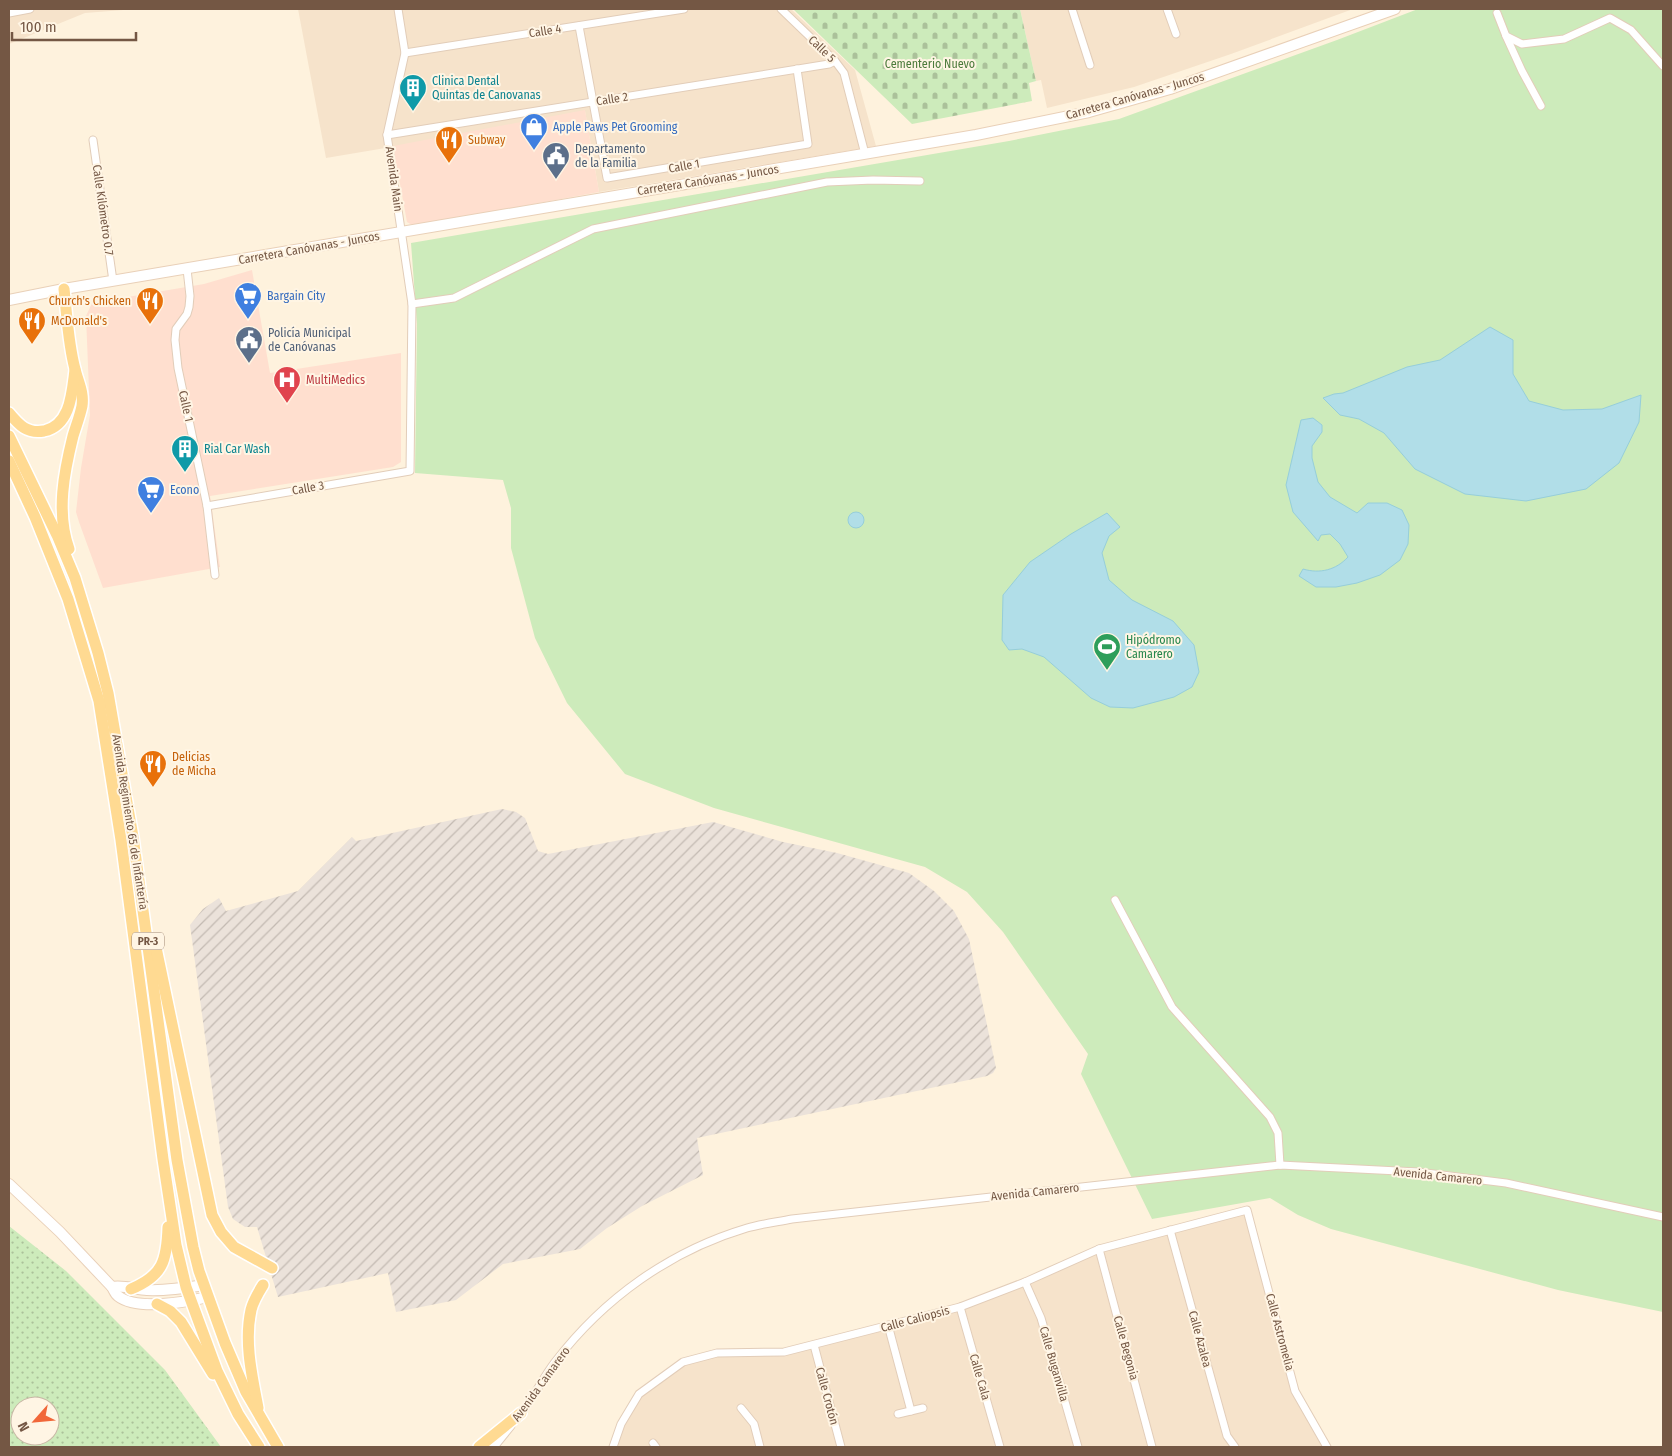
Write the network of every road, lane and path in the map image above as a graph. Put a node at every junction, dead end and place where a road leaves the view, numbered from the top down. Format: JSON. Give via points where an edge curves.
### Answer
{"nodes":[{"id":1,"x":30,"y":9,"type":"edge"},
{"id":2,"x":398,"y":9,"type":"edge"},
{"id":3,"x":684,"y":9,"type":"edge"},
{"id":4,"x":781,"y":9,"type":"edge"},
{"id":5,"x":1072,"y":9,"type":"edge"},
{"id":6,"x":1167,"y":9,"type":"edge"},
{"id":7,"x":1394,"y":9,"type":"edge"},
{"id":8,"x":9,"y":13,"type":"edge"},
{"id":9,"x":1497,"y":13,"type":"dead end"},
{"id":10,"x":580,"y":26,"type":"junction"},
{"id":11,"x":1176,"y":34,"type":"dead end"},
{"id":12,"x":1506,"y":36,"type":"junction"},
{"id":13,"x":405,"y":53,"type":"junction"},
{"id":14,"x":835,"y":61,"type":"junction"},
{"id":15,"x":1090,"y":65,"type":"dead end"},
{"id":16,"x":1663,"y":66,"type":"edge"},
{"id":17,"x":797,"y":69,"type":"junction"},
{"id":18,"x":593,"y":102,"type":"junction"},
{"id":19,"x":1541,"y":106,"type":"dead end"},
{"id":20,"x":387,"y":135,"type":"junction"},
{"id":21,"x":93,"y":140,"type":"dead end"},
{"id":22,"x":865,"y":154,"type":"junction"},
{"id":23,"x":920,"y":181,"type":"dead end"},
{"id":24,"x":401,"y":232,"type":"junction"},
{"id":25,"x":186,"y":269,"type":"junction"},
{"id":26,"x":112,"y":281,"type":"junction"},
{"id":27,"x":64,"y":288,"type":"junction"},
{"id":28,"x":9,"y":300,"type":"edge"},
{"id":29,"x":412,"y":304,"type":"junction"},
{"id":30,"x":75,"y":368,"type":"junction"},
{"id":31,"x":9,"y":413,"type":"edge"},
{"id":32,"x":9,"y":436,"type":"edge"},
{"id":33,"x":9,"y":461,"type":"edge"},
{"id":34,"x":207,"y":506,"type":"junction"},
{"id":35,"x":215,"y":575,"type":"dead end"},
{"id":36,"x":75,"y":578,"type":"junction"},
{"id":37,"x":142,"y":896,"type":"junction"},
{"id":38,"x":1115,"y":900,"type":"dead end"},
{"id":39,"x":1280,"y":1165,"type":"junction"},
{"id":40,"x":9,"y":1184,"type":"edge"},
{"id":41,"x":169,"y":1195,"type":"junction"},
{"id":42,"x":1248,"y":1210,"type":"joint"},
{"id":43,"x":1663,"y":1216,"type":"edge"},
{"id":44,"x":1170,"y":1230,"type":"junction"},
{"id":45,"x":1099,"y":1249,"type":"junction"},
{"id":46,"x":272,"y":1268,"type":"dead end"},
{"id":47,"x":1025,"y":1282,"type":"junction"},
{"id":48,"x":204,"y":1285,"type":"junction"},
{"id":49,"x":263,"y":1285,"type":"dead end"},
{"id":50,"x":112,"y":1287,"type":"junction"},
{"id":51,"x":186,"y":1287,"type":"junction"},
{"id":52,"x":131,"y":1289,"type":"junction"},
{"id":53,"x":208,"y":1297,"type":"junction"},
{"id":54,"x":190,"y":1301,"type":"junction"},
{"id":55,"x":157,"y":1304,"type":"junction"},
{"id":56,"x":960,"y":1307,"type":"junction"},
{"id":57,"x":888,"y":1326,"type":"junction"},
{"id":58,"x":814,"y":1345,"type":"junction"},
{"id":59,"x":229,"y":1396,"type":"junction"},
{"id":60,"x":740,"y":1408,"type":"dead end"},
{"id":61,"x":923,"y":1408,"type":"dead end"},
{"id":62,"x":911,"y":1411,"type":"junction"},
{"id":63,"x":521,"y":1413,"type":"junction"},
{"id":64,"x":898,"y":1414,"type":"dead end"},
{"id":65,"x":260,"y":1417,"type":"junction"},
{"id":66,"x":259,"y":1447,"type":"edge"},
{"id":67,"x":278,"y":1447,"type":"edge"},
{"id":68,"x":479,"y":1447,"type":"edge"},
{"id":69,"x":494,"y":1447,"type":"edge"},
{"id":70,"x":613,"y":1447,"type":"edge"},
{"id":71,"x":760,"y":1447,"type":"edge"},
{"id":72,"x":841,"y":1447,"type":"edge"},
{"id":73,"x":1000,"y":1447,"type":"edge"},
{"id":74,"x":1078,"y":1447,"type":"edge"},
{"id":75,"x":1152,"y":1447,"type":"edge"},
{"id":76,"x":1235,"y":1447,"type":"edge"},
{"id":77,"x":1327,"y":1447,"type":"edge"}],
"edges":[{"from":1,"to":8,"type":"street"},
{"from":2,"to":13,"type":"street","name":"Avenida Main"},
{"from":3,"to":10,"type":"street","name":"Calle 4"},
{"from":4,"to":14,"type":"street","name":"Calle 5"},
{"from":5,"to":15,"type":"street"},
{"from":6,"to":11,"type":"street"},
{"from":7,"to":22,"type":"main road","name":"Carretera Canóvanas - Juncos","via":[[1170,89],[1089,112]]},
{"from":9,"to":12,"type":"street"},
{"from":10,"to":13,"type":"street","name":"Calle 4"},
{"from":10,"to":18,"type":"street","name":"Calle 1"},
{"from":12,"to":16,"type":"street","via":[[1522,44],[1564,39],[1610,18],[1631,30]]},
{"from":12,"to":19,"type":"street"},
{"from":13,"to":20,"type":"street","name":"Avenida Main"},
{"from":14,"to":17,"type":"street","name":"Calle 2"},
{"from":14,"to":22,"type":"street","name":"Calle 5","via":[[846,79]]},
{"from":17,"to":18,"type":"street","name":"Calle 2"},
{"from":17,"to":18,"type":"street","name":"Calle 1","via":[[808,144],[626,176],[608,178]]},
{"from":18,"to":20,"type":"street","name":"Calle 2"},
{"from":20,"to":24,"type":"street","name":"Avenida Main"},
{"from":21,"to":26,"type":"street","name":"Calle Kilómetro 0.7"},
{"from":22,"to":24,"type":"main road","name":"Carretera Canóvanas - Juncos"},
{"from":23,"to":29,"type":"street","via":[[827,182],[603,227],[585,232],[454,298]]},
{"from":24,"to":25,"type":"main road","name":"Carretera Canóvanas - Juncos"},
{"from":24,"to":29,"type":"street"},
{"from":25,"to":26,"type":"main road","name":"Carretera Canóvanas - Juncos"},
{"from":25,"to":34,"type":"street","name":"Calle 1","via":[[190,306],[176,329],[175,340]]},
{"from":26,"to":27,"type":"main road","name":"Carretera Canóvanas - Juncos"},
{"from":27,"to":28,"type":"main road","name":"Carretera Canóvanas - Juncos"},
{"from":27,"to":30,"type":"main road"},
{"from":29,"to":34,"type":"street","name":"Calle 3","via":[[410,471]]},
{"from":30,"to":31,"type":"main road","via":[[71,399],[58,425],[36,432],[26,430]]},
{"from":30,"to":36,"type":"main road","via":[[81,386],[82,406],[69,453],[62,499],[64,528],[75,565]]},
{"from":32,"to":36,"type":"main road","name":"Avenida Regimiento 65 de Infantería","number":"PR-3"},
{"from":33,"to":41,"type":"main road","name":"Avenida Regimiento 65 de Infantería","number":"PR-3","via":[[68,599],[99,702]]},
{"from":34,"to":35,"type":"street","name":"Calle 1"},
{"from":36,"to":37,"type":"main road","name":"Avenida Regimiento 65 de Infantería","number":"PR-3","via":[[113,717]]},
{"from":37,"to":46,"type":"main road","via":[[155,941],[212,1215],[234,1247]]},
{"from":37,"to":48,"type":"main road","name":"Avenida Regimiento 65 de Infantería","number":"PR-3","via":[[177,1160],[193,1247]]},
{"from":38,"to":39,"type":"street","via":[[1172,1007],[1270,1118],[1278,1133]]},
{"from":39,"to":43,"type":"street","name":"Avenida Camarero","via":[[1418,1172],[1506,1183]]},
{"from":39,"to":63,"type":"street","name":"Avenida Camarero","via":[[792,1219],[747,1228],[691,1249],[626,1289],[595,1315],[555,1362]]},
{"from":40,"to":50,"type":"main road"},
{"from":41,"to":51,"type":"main road","name":"Avenida Regimiento 65 de Infantería","number":"PR-3"},
{"from":41,"to":52,"type":"main road","via":[[167,1245],[162,1264],[154,1276]]},
{"from":42,"to":44,"type":"street","name":"Calle Caliopsis"},
{"from":42,"to":77,"type":"street","name":"Calle Astromelia","via":[[1295,1391]]},
{"from":44,"to":45,"type":"street","name":"Calle Caliopsis"},
{"from":44,"to":76,"type":"street","name":"Calle Azalea","via":[[1227,1436]]},
{"from":45,"to":47,"type":"street","name":"Calle Caliopsis"},
{"from":45,"to":75,"type":"street","name":"Calle Begonia"},
{"from":47,"to":56,"type":"street","name":"Calle Caliopsis"},
{"from":47,"to":74,"type":"street","name":"Calle Buganvilla","via":[[1041,1318]]},
{"from":48,"to":51,"type":"main road"},
{"from":48,"to":53,"type":"main road","name":"Avenida Regimiento 65 de Infantería","number":"PR-3"},
{"from":49,"to":65,"type":"main road","via":[[251,1310],[249,1334],[250,1362]]},
{"from":50,"to":52,"type":"main road","via":[[120,1285]]},
{"from":50,"to":55,"type":"main road","via":[[124,1300]]},
{"from":51,"to":52,"type":"main road"},
{"from":51,"to":54,"type":"main road","name":"Avenida Regimiento 65 de Infantería","number":"PR-3"},
{"from":53,"to":54,"type":"main road"},
{"from":53,"to":65,"type":"main road","name":"Avenida Regimiento 65 de Infantería","number":"PR-3","via":[[224,1343]]},
{"from":54,"to":55,"type":"main road"},
{"from":54,"to":59,"type":"main road","name":"Avenida Regimiento 65 de Infantería","number":"PR-3"},
{"from":55,"to":59,"type":"main road","via":[[181,1322],[202,1359]]},
{"from":56,"to":57,"type":"street","name":"Calle Caliopsis"},
{"from":56,"to":73,"type":"street","name":"Calle Cala"},
{"from":57,"to":58,"type":"street","name":"Calle Caliopsis"},
{"from":57,"to":62,"type":"street"},
{"from":58,"to":70,"type":"street","name":"Calle Caliopsis","via":[[784,1352],[717,1353],[683,1362],[639,1394],[621,1424]]},
{"from":58,"to":72,"type":"street","name":"Calle Crotón"},
{"from":59,"to":66,"type":"main road","name":"Avenida Regimiento 65 de Infantería","number":"PR-3"},
{"from":60,"to":71,"type":"street","via":[[754,1424]]},
{"from":61,"to":62,"type":"street"},
{"from":62,"to":64,"type":"street"},
{"from":63,"to":68,"type":"main road"},
{"from":63,"to":69,"type":"street","name":"Avenida Camarero"},
{"from":65,"to":67,"type":"main road","name":"Avenida Regimiento 65 de Infantería","number":"PR-3"}]}
